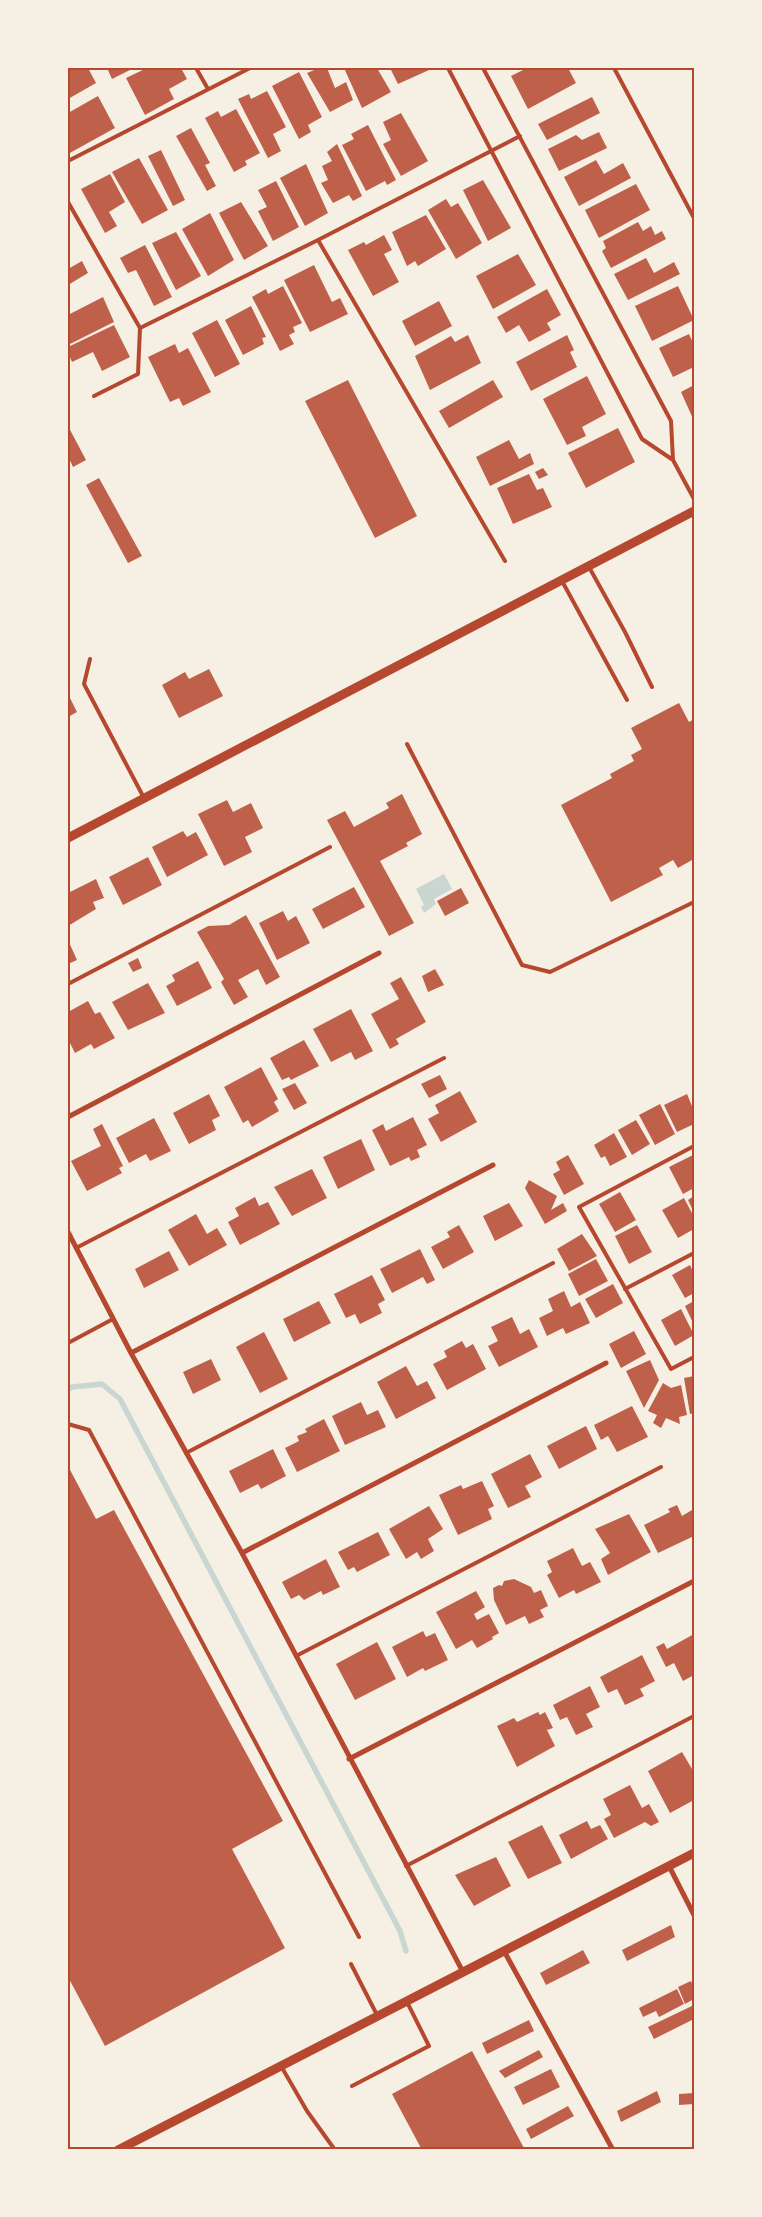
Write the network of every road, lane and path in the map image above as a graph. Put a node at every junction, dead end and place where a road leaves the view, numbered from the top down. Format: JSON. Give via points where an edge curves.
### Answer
{"nodes":[{"id":1,"x":196,"y":68,"type":"edge"},
{"id":2,"x":250,"y":68,"type":"edge"},
{"id":3,"x":448,"y":68,"type":"edge"},
{"id":4,"x":483,"y":68,"type":"edge"},
{"id":5,"x":614,"y":68,"type":"edge"},
{"id":6,"x":208,"y":89,"type":"junction"},
{"id":7,"x":520,"y":136,"type":"junction"},
{"id":8,"x":492,"y":151,"type":"junction"},
{"id":9,"x":68,"y":161,"type":"edge"},
{"id":10,"x":68,"y":202,"type":"edge"},
{"id":11,"x":694,"y":218,"type":"edge"},
{"id":12,"x":318,"y":240,"type":"junction"},
{"id":13,"x":140,"y":328,"type":"junction"},
{"id":14,"x":94,"y":396,"type":"dead end"},
{"id":15,"x":673,"y":460,"type":"junction"},
{"id":16,"x":694,"y":499,"type":"edge"},
{"id":17,"x":694,"y":511,"type":"edge"},
{"id":18,"x":505,"y":561,"type":"dead end"},
{"id":19,"x":589,"y":566,"type":"junction"},
{"id":20,"x":562,"y":581,"type":"junction"},
{"id":21,"x":90,"y":659,"type":"dead end"},
{"id":22,"x":652,"y":687,"type":"dead end"},
{"id":23,"x":628,"y":700,"type":"dead end"},
{"id":24,"x":407,"y":744,"type":"dead end"},
{"id":25,"x":144,"y":798,"type":"junction"},
{"id":26,"x":68,"y":838,"type":"edge"},
{"id":27,"x":330,"y":847,"type":"dead end"},
{"id":28,"x":694,"y":902,"type":"edge"},
{"id":29,"x":379,"y":953,"type":"dead end"},
{"id":30,"x":68,"y":984,"type":"edge"},
{"id":31,"x":444,"y":1058,"type":"dead end"},
{"id":32,"x":68,"y":1117,"type":"edge"},
{"id":33,"x":694,"y":1146,"type":"edge"},
{"id":34,"x":492,"y":1165,"type":"dead end"},
{"id":35,"x":68,"y":1232,"type":"edge"},
{"id":36,"x":76,"y":1248,"type":"junction"},
{"id":37,"x":694,"y":1253,"type":"edge"},
{"id":38,"x":552,"y":1263,"type":"dead end"},
{"id":39,"x":625,"y":1289,"type":"junction"},
{"id":40,"x":113,"y":1319,"type":"junction"},
{"id":41,"x":68,"y":1343,"type":"edge"},
{"id":42,"x":130,"y":1353,"type":"junction"},
{"id":43,"x":694,"y":1357,"type":"edge"},
{"id":44,"x":606,"y":1363,"type":"dead end"},
{"id":45,"x":68,"y":1424,"type":"edge"},
{"id":46,"x":186,"y":1453,"type":"junction"},
{"id":47,"x":661,"y":1467,"type":"dead end"},
{"id":48,"x":242,"y":1553,"type":"junction"},
{"id":49,"x":694,"y":1582,"type":"edge"},
{"id":50,"x":296,"y":1656,"type":"junction"},
{"id":51,"x":694,"y":1716,"type":"edge"},
{"id":52,"x":349,"y":1759,"type":"junction"},
{"id":53,"x":694,"y":1853,"type":"edge"},
{"id":54,"x":406,"y":1866,"type":"junction"},
{"id":55,"x":669,"y":1866,"type":"junction"},
{"id":56,"x":694,"y":1915,"type":"edge"},
{"id":57,"x":359,"y":1937,"type":"dead end"},
{"id":58,"x":504,"y":1951,"type":"junction"},
{"id":59,"x":351,"y":1964,"type":"dead end"},
{"id":60,"x":463,"y":1972,"type":"junction"},
{"id":61,"x":407,"y":2001,"type":"junction"},
{"id":62,"x":377,"y":2016,"type":"junction"},
{"id":63,"x":281,"y":2066,"type":"junction"},
{"id":64,"x":352,"y":2086,"type":"dead end"},
{"id":65,"x":118,"y":2150,"type":"edge"},
{"id":66,"x":335,"y":2150,"type":"edge"},
{"id":67,"x":613,"y":2150,"type":"edge"}],
"edges":[{"from":1,"to":6,"type":"lane"},
{"from":2,"to":6,"type":"lane"},
{"from":3,"to":8,"type":"lane"},
{"from":4,"to":7,"type":"lane"},
{"from":5,"to":11,"type":"lane"},
{"from":6,"to":9,"type":"lane"},
{"from":7,"to":8,"type":"lane"},
{"from":7,"to":15,"type":"lane","via":[[671,421]]},
{"from":8,"to":12,"type":"lane"},
{"from":8,"to":15,"type":"lane","via":[[642,438]]},
{"from":10,"to":13,"type":"lane"},
{"from":12,"to":13,"type":"lane"},
{"from":12,"to":18,"type":"lane"},
{"from":13,"to":14,"type":"lane","via":[[138,374]]},
{"from":15,"to":16,"type":"lane"},
{"from":17,"to":19,"type":"street"},
{"from":19,"to":20,"type":"street"},
{"from":19,"to":22,"type":"lane"},
{"from":20,"to":23,"type":"lane"},
{"from":20,"to":25,"type":"street"},
{"from":21,"to":25,"type":"lane","via":[[84,684]]},
{"from":24,"to":28,"type":"lane","via":[[522,965],[550,972]]},
{"from":25,"to":26,"type":"street"},
{"from":27,"to":30,"type":"lane"},
{"from":29,"to":32,"type":"street"},
{"from":31,"to":36,"type":"lane"},
{"from":33,"to":39,"type":"lane","via":[[579,1207]]},
{"from":34,"to":42,"type":"street"},
{"from":35,"to":36,"type":"street"},
{"from":36,"to":40,"type":"street"},
{"from":37,"to":39,"type":"lane"},
{"from":38,"to":46,"type":"lane"},
{"from":39,"to":43,"type":"lane","via":[[671,1369]]},
{"from":40,"to":41,"type":"lane"},
{"from":40,"to":42,"type":"street"},
{"from":42,"to":46,"type":"street"},
{"from":44,"to":48,"type":"street"},
{"from":45,"to":57,"type":"lane","via":[[89,1430]]},
{"from":46,"to":48,"type":"street"},
{"from":47,"to":50,"type":"lane"},
{"from":48,"to":50,"type":"street"},
{"from":49,"to":52,"type":"street"},
{"from":50,"to":52,"type":"street"},
{"from":51,"to":54,"type":"lane"},
{"from":52,"to":54,"type":"street"},
{"from":53,"to":55,"type":"street"},
{"from":54,"to":60,"type":"street"},
{"from":55,"to":56,"type":"street"},
{"from":55,"to":58,"type":"street"},
{"from":58,"to":60,"type":"street"},
{"from":58,"to":67,"type":"street"},
{"from":59,"to":62,"type":"lane"},
{"from":60,"to":61,"type":"street"},
{"from":61,"to":62,"type":"street"},
{"from":61,"to":64,"type":"lane","via":[[429,2046]]},
{"from":62,"to":63,"type":"street"},
{"from":63,"to":65,"type":"street"},
{"from":63,"to":66,"type":"lane"}]}
